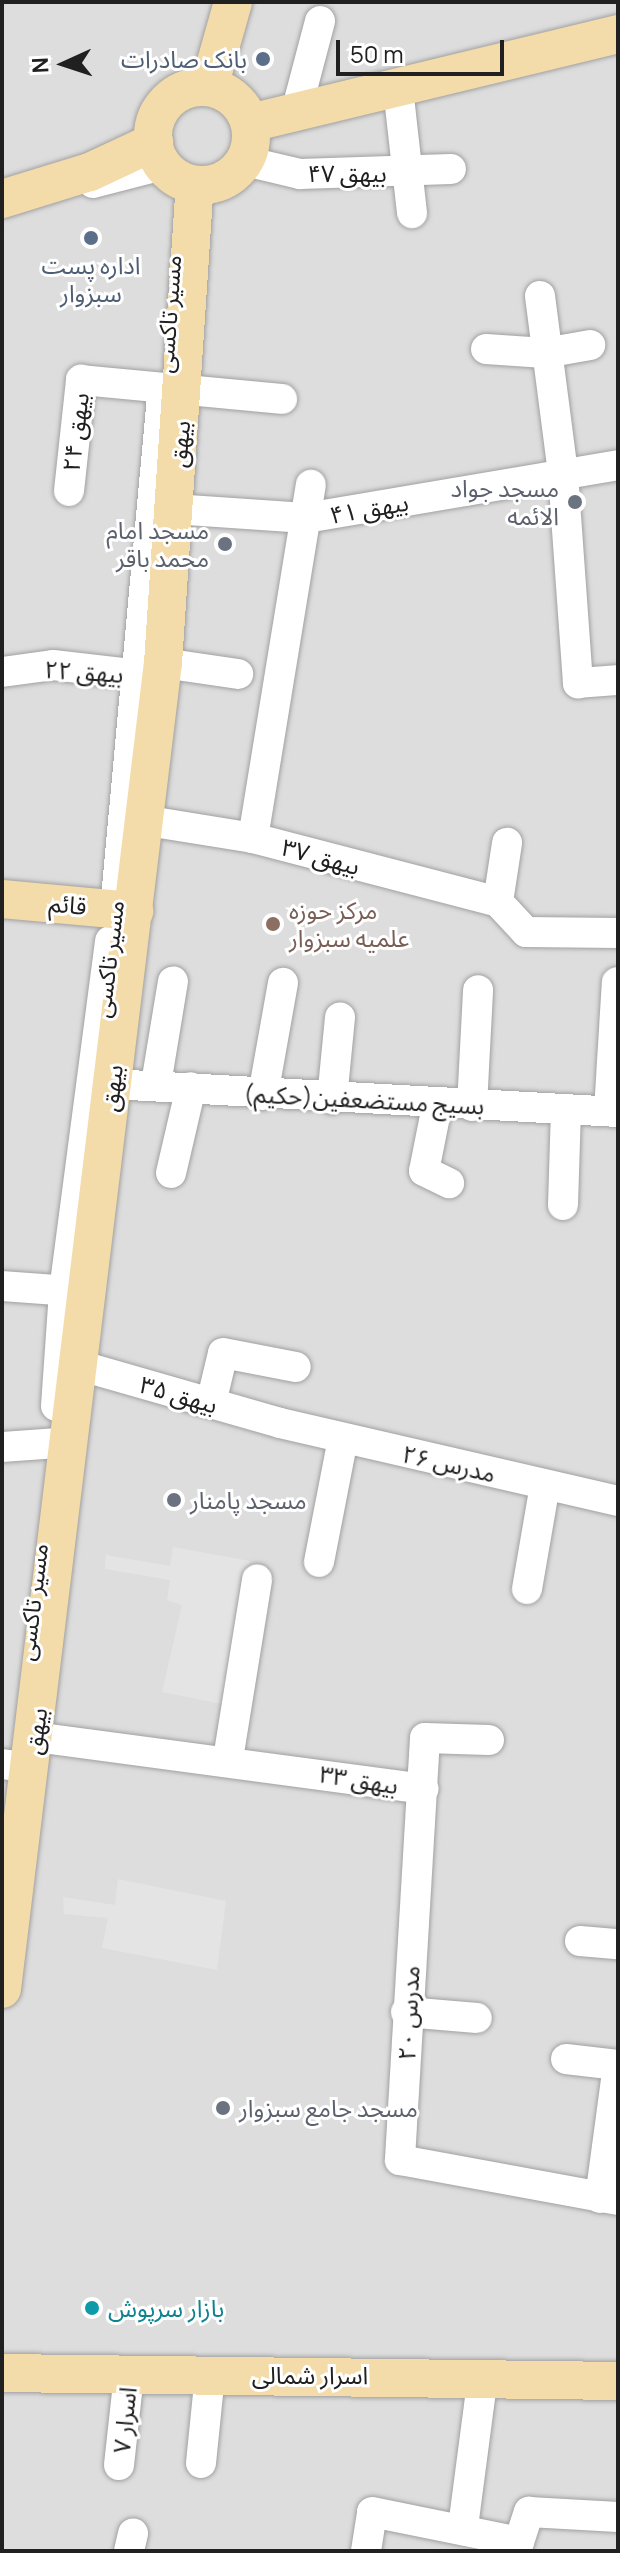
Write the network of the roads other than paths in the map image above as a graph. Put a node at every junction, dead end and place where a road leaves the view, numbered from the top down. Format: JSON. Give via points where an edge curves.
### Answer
{"nodes":[{"id":1,"x":233,"y":2,"type":"edge"},
{"id":2,"x":320,"y":21,"type":"dead end"},
{"id":3,"x":618,"y":34,"type":"edge"},
{"id":4,"x":209,"y":87,"type":"junction"},
{"id":5,"x":398,"y":88,"type":"junction"},
{"id":6,"x":296,"y":112,"type":"junction"},
{"id":7,"x":250,"y":123,"type":"junction"},
{"id":8,"x":245,"y":161,"type":"junction"},
{"id":9,"x":172,"y":168,"type":"junction"},
{"id":10,"x":451,"y":169,"type":"dead end"},
{"id":11,"x":410,"y":173,"type":"junction"},
{"id":12,"x":2,"y":199,"type":"edge"},
{"id":13,"x":2,"y":206,"type":"edge"},
{"id":14,"x":412,"y":213,"type":"dead end"},
{"id":15,"x":540,"y":296,"type":"dead end"},
{"id":16,"x":590,"y":345,"type":"dead end"},
{"id":17,"x":486,"y":349,"type":"dead end"},
{"id":18,"x":545,"y":353,"type":"junction"},
{"id":19,"x":173,"y":391,"type":"junction"},
{"id":20,"x":282,"y":399,"type":"dead end"},
{"id":21,"x":618,"y":465,"type":"edge"},
{"id":22,"x":563,"y":474,"type":"junction"},
{"id":23,"x":311,"y":485,"type":"dead end"},
{"id":24,"x":69,"y":491,"type":"dead end"},
{"id":25,"x":173,"y":509,"type":"junction"},
{"id":26,"x":306,"y":518,"type":"junction"},
{"id":27,"x":151,"y":669,"type":"junction"},
{"id":28,"x":2,"y":672,"type":"edge"},
{"id":29,"x":238,"y":674,"type":"dead end"},
{"id":30,"x":618,"y":680,"type":"edge"},
{"id":31,"x":142,"y":820,"type":"junction"},
{"id":32,"x":253,"y":838,"type":"junction"},
{"id":33,"x":507,"y":843,"type":"dead end"},
{"id":34,"x":2,"y":899,"type":"edge"},
{"id":35,"x":498,"y":902,"type":"junction"},
{"id":36,"x":124,"y":910,"type":"junction"},
{"id":37,"x":618,"y":933,"type":"edge"},
{"id":38,"x":173,"y":981,"type":"dead end"},
{"id":39,"x":617,"y":982,"type":"edge"},
{"id":40,"x":283,"y":983,"type":"dead end"},
{"id":41,"x":478,"y":990,"type":"dead end"},
{"id":42,"x":340,"y":1017,"type":"dead end"},
{"id":43,"x":111,"y":1084,"type":"junction"},
{"id":44,"x":156,"y":1084,"type":"junction"},
{"id":45,"x":191,"y":1087,"type":"junction"},
{"id":46,"x":263,"y":1095,"type":"junction"},
{"id":47,"x":332,"y":1099,"type":"junction"},
{"id":48,"x":437,"y":1106,"type":"junction"},
{"id":49,"x":472,"y":1106,"type":"junction"},
{"id":50,"x":566,"y":1110,"type":"junction"},
{"id":51,"x":613,"y":1112,"type":"edge"},
{"id":52,"x":171,"y":1173,"type":"dead end"},
{"id":53,"x":449,"y":1183,"type":"dead end"},
{"id":54,"x":563,"y":1205,"type":"dead end"},
{"id":55,"x":2,"y":1286,"type":"edge"},
{"id":56,"x":75,"y":1292,"type":"junction"},
{"id":57,"x":78,"y":1365,"type":"junction"},
{"id":58,"x":296,"y":1367,"type":"dead end"},
{"id":59,"x":211,"y":1403,"type":"junction"},
{"id":60,"x":280,"y":1423,"type":"joint"},
{"id":61,"x":343,"y":1438,"type":"junction"},
{"id":62,"x":62,"y":1443,"type":"junction"},
{"id":63,"x":2,"y":1447,"type":"edge"},
{"id":64,"x":545,"y":1485,"type":"junction"},
{"id":65,"x":618,"y":1501,"type":"edge"},
{"id":66,"x":319,"y":1562,"type":"dead end"},
{"id":67,"x":257,"y":1579,"type":"dead end"},
{"id":68,"x":527,"y":1589,"type":"dead end"},
{"id":69,"x":489,"y":1740,"type":"dead end"},
{"id":70,"x":19,"y":1758,"type":"edge"},
{"id":71,"x":228,"y":1759,"type":"junction"},
{"id":72,"x":424,"y":1789,"type":"junction"},
{"id":73,"x":2,"y":1832,"type":"edge"},
{"id":74,"x":580,"y":1941,"type":"dead end"},
{"id":75,"x":618,"y":1944,"type":"edge"},
{"id":76,"x":2,"y":1989,"type":"edge"},
{"id":77,"x":406,"y":2012,"type":"junction"},
{"id":78,"x":477,"y":2018,"type":"dead end"},
{"id":79,"x":566,"y":2059,"type":"dead end"},
{"id":80,"x":618,"y":2065,"type":"edge"},
{"id":81,"x":609,"y":2199,"type":"edge"},
{"id":82,"x":2,"y":2373,"type":"edge"},
{"id":83,"x":129,"y":2374,"type":"junction"},
{"id":84,"x":210,"y":2374,"type":"junction"},
{"id":85,"x":483,"y":2376,"type":"junction"},
{"id":86,"x":618,"y":2381,"type":"edge"},
{"id":87,"x":201,"y":2463,"type":"dead end"},
{"id":88,"x":119,"y":2465,"type":"dead end"},
{"id":89,"x":618,"y":2517,"type":"edge"},
{"id":90,"x":463,"y":2527,"type":"junction"},
{"id":91,"x":366,"y":2551,"type":"edge"}],
"edges":[{"from":1,"to":4,"type":"main road"},
{"from":2,"to":6,"type":"street"},
{"from":3,"to":5,"type":"main road"},
{"from":4,"to":7,"type":"main road","via":[[235,99]]},
{"from":4,"to":9,"type":"main road","via":[[177,93],[156,118]]},
{"from":5,"to":6,"type":"main road"},
{"from":5,"to":11,"type":"street"},
{"from":6,"to":7,"type":"main road"},
{"from":7,"to":8,"type":"main road"},
{"from":8,"to":9,"type":"main road","via":[[223,181]]},
{"from":8,"to":11,"type":"street","name":"بیهق ۴۷","via":[[300,174]]},
{"from":9,"to":12,"type":"main road","via":[[90,172]]},
{"from":9,"to":13,"type":"street"},
{"from":9,"to":19,"type":"main road","name":"بیهق"},
{"from":10,"to":11,"type":"street","name":"بیهق ۴۷"},
{"from":11,"to":14,"type":"street"},
{"from":15,"to":18,"type":"street"},
{"from":16,"to":18,"type":"street"},
{"from":17,"to":18,"type":"street"},
{"from":18,"to":22,"type":"street"},
{"from":19,"to":20,"type":"street"},
{"from":19,"to":24,"type":"street","name":"بیهق ۲۴","via":[[81,380]]},
{"from":19,"to":25,"type":"main road","name":"بیهق"},
{"from":19,"to":27,"type":"street","name":"مسیر تاکسی"},
{"from":21,"to":22,"type":"street","name":"بیهق ۴۱"},
{"from":22,"to":26,"type":"street","name":"بیهق ۴۱"},
{"from":22,"to":30,"type":"street","via":[[578,683]]},
{"from":23,"to":26,"type":"street"},
{"from":25,"to":26,"type":"street","name":"بیهق ۴۱"},
{"from":25,"to":27,"type":"main road","name":"بیهق"},
{"from":26,"to":32,"type":"street"},
{"from":27,"to":28,"type":"street","name":"بیهق ۲۲","via":[[53,665]]},
{"from":27,"to":29,"type":"street","name":"بیهق ۲۲"},
{"from":27,"to":31,"type":"main road","name":"بیهق"},
{"from":27,"to":36,"type":"street","name":"مسیر تاکسی"},
{"from":31,"to":32,"type":"street","name":"بیهق ۳۷"},
{"from":31,"to":36,"type":"main road","name":"بیهق"},
{"from":32,"to":35,"type":"street","name":"بیهق ۳۷"},
{"from":33,"to":35,"type":"street"},
{"from":34,"to":36,"type":"main road","name":"قائم"},
{"from":35,"to":37,"type":"street","via":[[526,932]]},
{"from":36,"to":43,"type":"main road","name":"بیهق"},
{"from":36,"to":56,"type":"street","name":"مسیر تاکسی"},
{"from":38,"to":44,"type":"street"},
{"from":39,"to":51,"type":"street"},
{"from":40,"to":46,"type":"street"},
{"from":41,"to":49,"type":"street"},
{"from":42,"to":47,"type":"street"},
{"from":43,"to":44,"type":"street","name":"بسیج مستضعفین(حکیم)"},
{"from":43,"to":56,"type":"main road","name":"بیهق"},
{"from":44,"to":45,"type":"street","name":"بسیج مستضعفین(حکیم)"},
{"from":45,"to":46,"type":"street","name":"بسیج مستضعفین(حکیم)"},
{"from":45,"to":52,"type":"street"},
{"from":46,"to":47,"type":"street","name":"بسیج مستضعفین(حکیم)"},
{"from":47,"to":48,"type":"street","name":"بسیج مستضعفین(حکیم)"},
{"from":48,"to":49,"type":"street","name":"بسیج مستضعفین(حکیم)"},
{"from":48,"to":53,"type":"street","via":[[424,1171]]},
{"from":49,"to":50,"type":"street","name":"بسیج مستضعفین(حکیم)"},
{"from":50,"to":51,"type":"street","name":"بسیج مستضعفین(حکیم)"},
{"from":50,"to":54,"type":"street"},
{"from":55,"to":56,"type":"street"},
{"from":56,"to":57,"type":"main road","name":"بیهق"},
{"from":56,"to":62,"type":"street","name":"مسیر تاکسی"},
{"from":57,"to":59,"type":"street","name":"بیهق ۳۵"},
{"from":57,"to":62,"type":"main road","name":"بیهق"},
{"from":58,"to":59,"type":"street","via":[[223,1353]]},
{"from":59,"to":60,"type":"street","name":"بیهق ۳۵"},
{"from":60,"to":61,"type":"street","name":"مدرس ۲۶"},
{"from":61,"to":64,"type":"street","name":"مدرس ۲۶"},
{"from":61,"to":66,"type":"street"},
{"from":62,"to":63,"type":"street"},
{"from":62,"to":70,"type":"main road","name":"بیهق"},
{"from":64,"to":65,"type":"street","name":"مدرس ۲۶"},
{"from":64,"to":68,"type":"street"},
{"from":67,"to":71,"type":"street"},
{"from":69,"to":72,"type":"street","name":"بیهق ۳۳","via":[[425,1738]]},
{"from":70,"to":71,"type":"street","name":"بیهق ۳۳"},
{"from":70,"to":73,"type":"street"},
{"from":70,"to":76,"type":"main road","name":"بیهق"},
{"from":71,"to":72,"type":"street","name":"بیهق ۳۳"},
{"from":72,"to":77,"type":"street","name":"مدرس ۲۰"},
{"from":74,"to":75,"type":"street"},
{"from":77,"to":78,"type":"street"},
{"from":77,"to":81,"type":"street","name":"مدرس ۲۰","via":[[400,2160]]},
{"from":79,"to":80,"type":"street"},
{"from":80,"to":81,"type":"street"},
{"from":82,"to":83,"type":"main road","name":"اسرار شمالی"},
{"from":83,"to":84,"type":"main road","name":"اسرار شمالی"},
{"from":83,"to":88,"type":"street","name":"اسرار ۷"},
{"from":84,"to":85,"type":"main road","name":"اسرار شمالی"},
{"from":84,"to":87,"type":"street"},
{"from":85,"to":86,"type":"main road","name":"اسرار شمالی"},
{"from":85,"to":90,"type":"street"},
{"from":89,"to":90,"type":"street","via":[[529,2512],[519,2542]]},
{"from":90,"to":91,"type":"street","via":[[372,2512]]}]}
